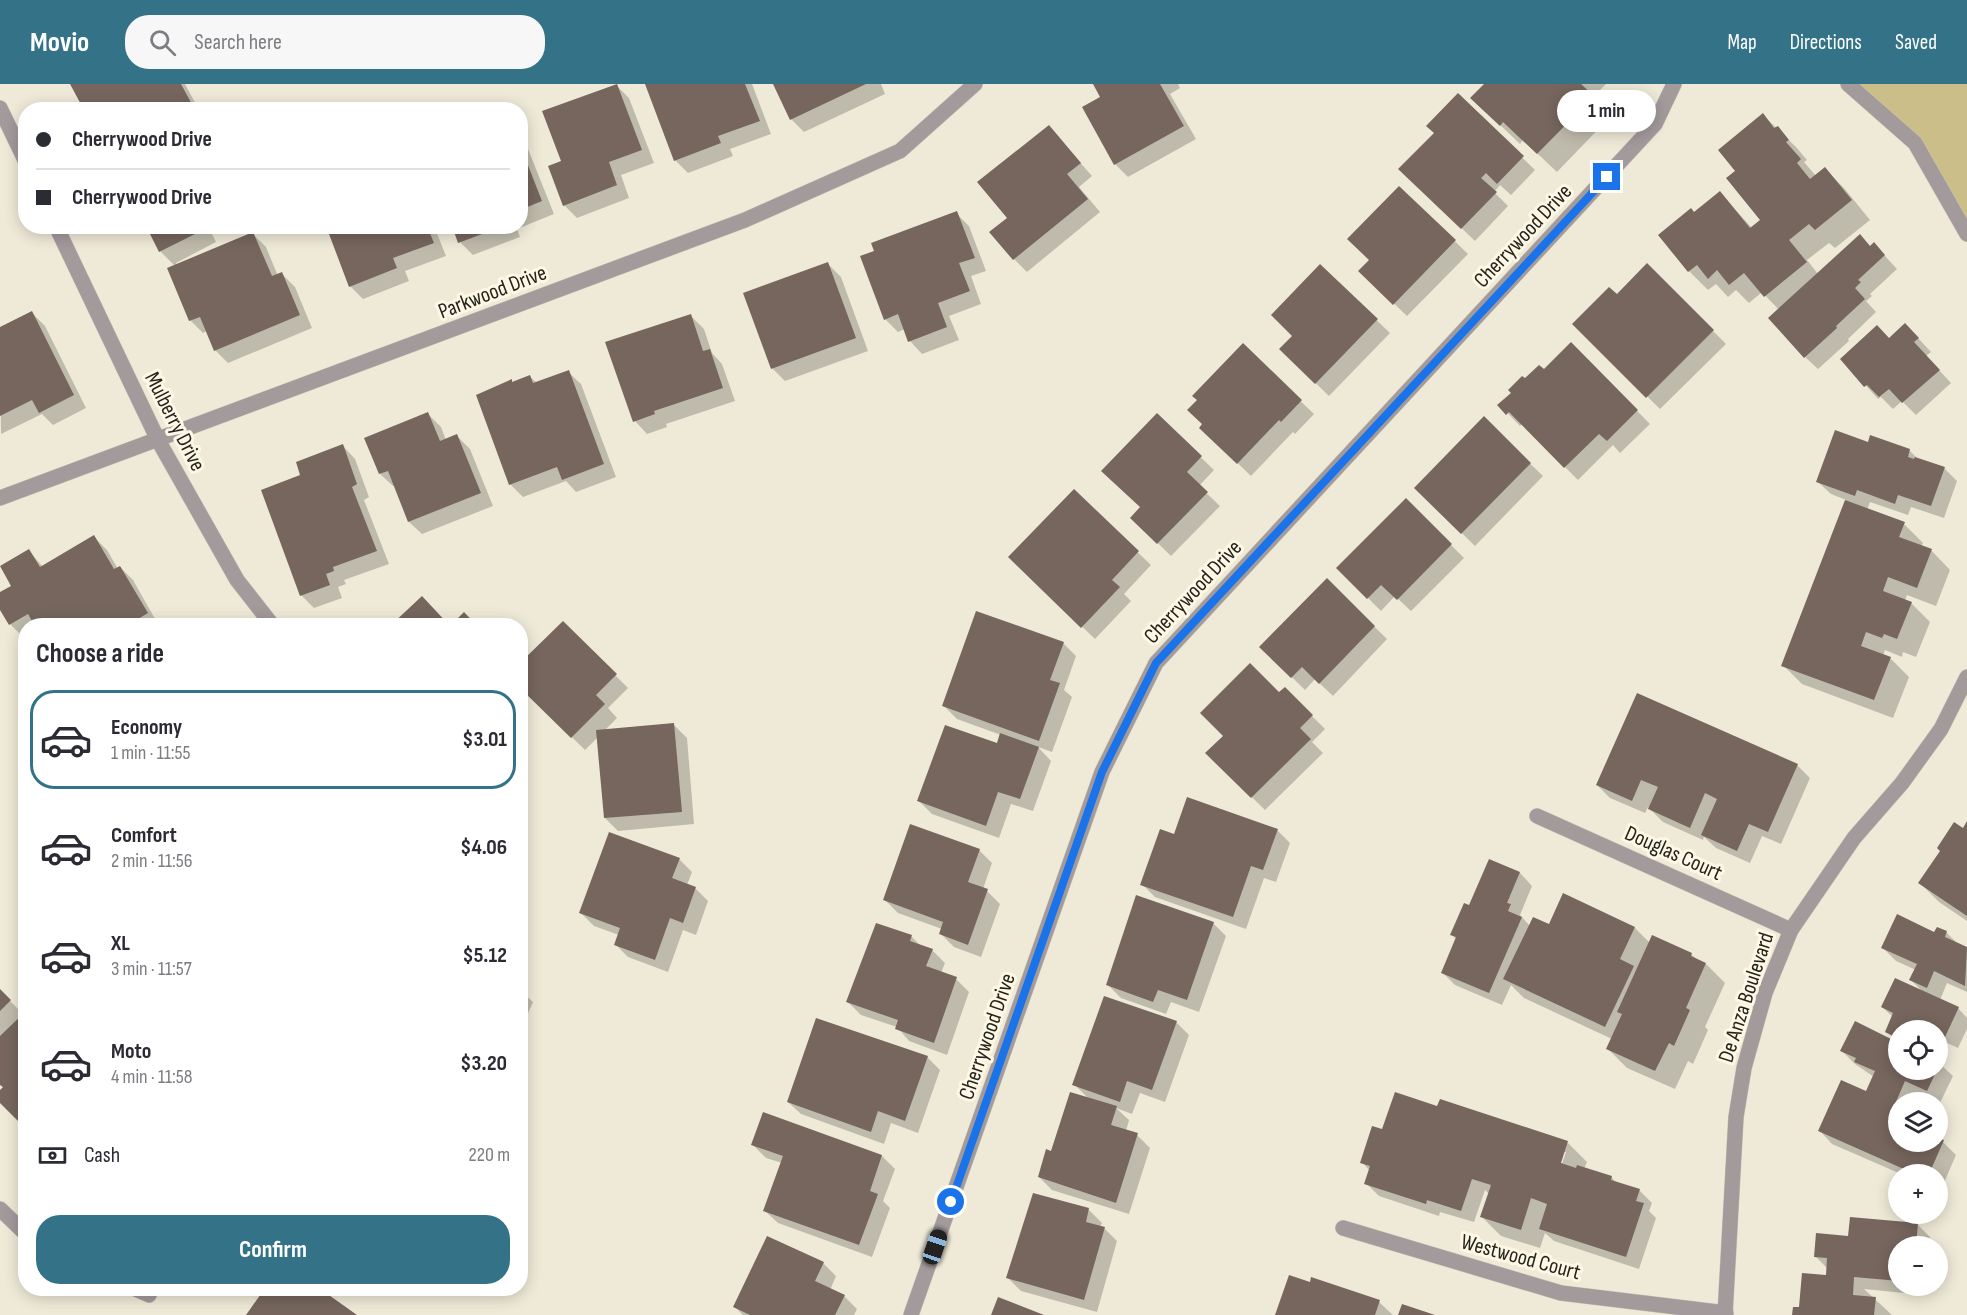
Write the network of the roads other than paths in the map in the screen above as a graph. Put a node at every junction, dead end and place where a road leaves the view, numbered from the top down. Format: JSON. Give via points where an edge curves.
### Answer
{"nodes":[{"id":1,"x":975,"y":84,"type":"edge"},
{"id":2,"x":1674,"y":84,"type":"edge"},
{"id":3,"x":1848,"y":84,"type":"edge"},
{"id":4,"x":0,"y":108,"type":"edge"},
{"id":5,"x":18,"y":145,"type":"edge"},
{"id":6,"x":60,"y":234,"type":"edge"},
{"id":7,"x":1967,"y":234,"type":"edge"},
{"id":8,"x":158,"y":440,"type":"junction"},
{"id":9,"x":0,"y":498,"type":"edge"},
{"id":10,"x":267,"y":618,"type":"edge"},
{"id":11,"x":1967,"y":676,"type":"edge"},
{"id":12,"x":1538,"y":816,"type":"dead end"},
{"id":13,"x":1791,"y":930,"type":"junction"},
{"id":14,"x":0,"y":1209,"type":"edge"},
{"id":15,"x":18,"y":1226,"type":"edge"},
{"id":16,"x":1343,"y":1228,"type":"dead end"},
{"id":17,"x":1726,"y":1314,"type":"edge"},
{"id":18,"x":911,"y":1315,"type":"edge"}],
"edges":[{"from":1,"to":8,"type":"street","name":"Parkwood Drive","via":[[900,152],[755,216]]},
{"from":2,"to":18,"type":"street","name":"Cherrywood Drive","via":[[1655,124],[1156,663],[1102,772]]},
{"from":3,"to":7,"type":"street","via":[[1916,143]]},
{"from":4,"to":5,"type":"street"},
{"from":6,"to":8,"type":"street","name":"Mulberry Drive"},
{"from":8,"to":9,"type":"street","name":"Parkwood Drive"},
{"from":8,"to":10,"type":"street","name":"Mulberry Drive","via":[[237,580]]},
{"from":11,"to":13,"type":"street","name":"De Anza Boulevard","via":[[1941,729],[1902,783],[1854,838]]},
{"from":12,"to":13,"type":"street","name":"Douglas Court"},
{"from":13,"to":17,"type":"street","name":"De Anza Boulevard","via":[[1766,993],[1744,1068],[1736,1117]]},
{"from":14,"to":15,"type":"street"},
{"from":16,"to":17,"type":"street","name":"Westwood Court","via":[[1561,1293]]}]}
